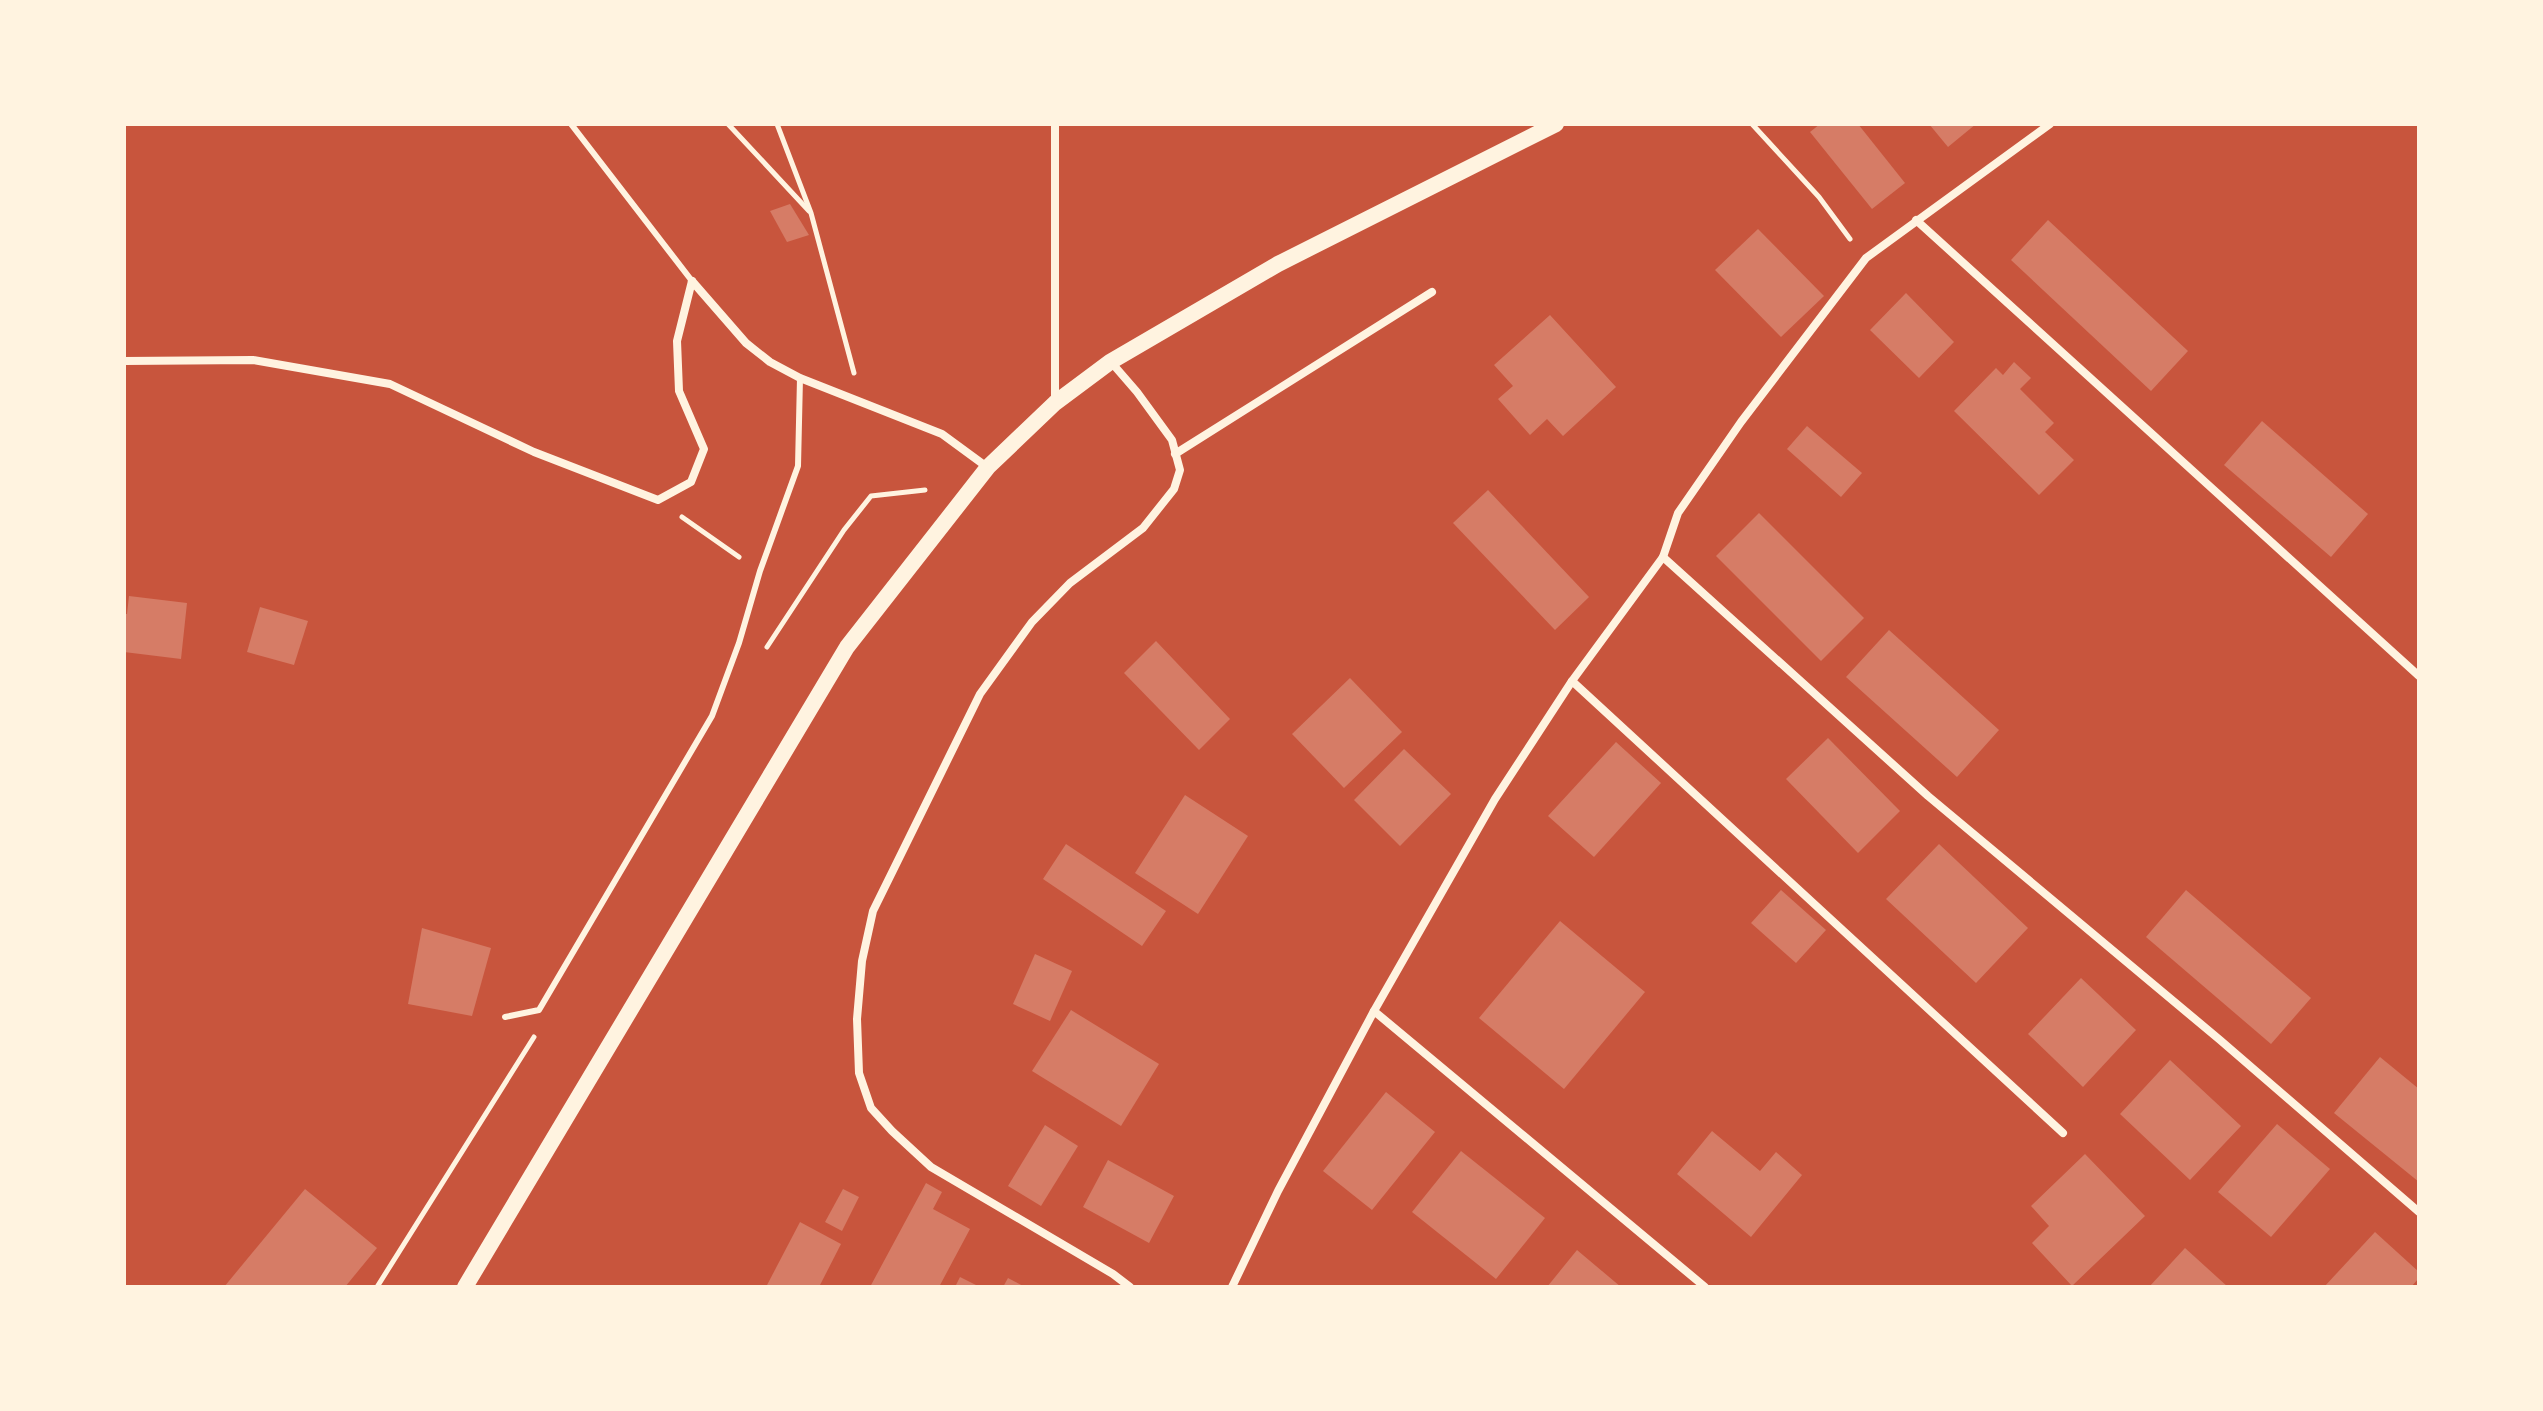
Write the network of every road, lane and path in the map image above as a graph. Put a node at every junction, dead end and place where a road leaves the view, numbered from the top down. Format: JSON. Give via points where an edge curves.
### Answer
{"nodes":[{"id":1,"x":571,"y":124,"type":"edge"},
{"id":2,"x":728,"y":124,"type":"edge"},
{"id":3,"x":777,"y":124,"type":"edge"},
{"id":4,"x":1055,"y":124,"type":"edge"},
{"id":5,"x":1556,"y":124,"type":"edge"},
{"id":6,"x":1752,"y":124,"type":"edge"},
{"id":7,"x":2050,"y":124,"type":"edge"},
{"id":8,"x":811,"y":213,"type":"junction"},
{"id":9,"x":1916,"y":220,"type":"junction"},
{"id":10,"x":1866,"y":258,"type":"junction"},
{"id":11,"x":692,"y":281,"type":"junction"},
{"id":12,"x":1432,"y":292,"type":"dead end"},
{"id":13,"x":124,"y":361,"type":"edge"},
{"id":14,"x":1110,"y":362,"type":"junction"},
{"id":15,"x":800,"y":378,"type":"junction"},
{"id":16,"x":861,"y":401,"type":"junction"},
{"id":17,"x":1055,"y":403,"type":"junction"},
{"id":18,"x":1175,"y":454,"type":"junction"},
{"id":19,"x":988,"y":467,"type":"junction"},
{"id":20,"x":925,"y":490,"type":"dead end"},
{"id":21,"x":658,"y":500,"type":"junction"},
{"id":22,"x":844,"y":530,"type":"dead end"},
{"id":23,"x":1663,"y":557,"type":"junction"},
{"id":24,"x":760,"y":571,"type":"junction"},
{"id":25,"x":2419,"y":676,"type":"edge"},
{"id":26,"x":1572,"y":681,"type":"junction"},
{"id":27,"x":1374,"y":1011,"type":"junction"},
{"id":28,"x":505,"y":1017,"type":"dead end"},
{"id":29,"x":2063,"y":1133,"type":"dead end"},
{"id":30,"x":2419,"y":1212,"type":"edge"},
{"id":31,"x":467,"y":1286,"type":"edge"},
{"id":32,"x":1130,"y":1287,"type":"edge"},
{"id":33,"x":1232,"y":1287,"type":"edge"},
{"id":34,"x":1705,"y":1287,"type":"edge"}],
"edges":[{"from":1,"to":11,"type":"lane"},
{"from":2,"to":8,"type":"path"},
{"from":3,"to":8,"type":"path"},
{"from":4,"to":17,"type":"street"},
{"from":5,"to":14,"type":"main road","via":[[1278,264]]},
{"from":6,"to":10,"type":"path"},
{"from":7,"to":9,"type":"street"},
{"from":8,"to":16,"type":"path"},
{"from":9,"to":10,"type":"street"},
{"from":9,"to":25,"type":"street"},
{"from":10,"to":23,"type":"street","via":[[1678,513]]},
{"from":11,"to":15,"type":"street","via":[[746,343]]},
{"from":11,"to":21,"type":"street","via":[[677,341],[679,391],[704,449],[691,482]]},
{"from":12,"to":18,"type":"street"},
{"from":13,"to":21,"type":"street","via":[[253,360],[390,384],[534,452]]},
{"from":14,"to":17,"type":"main road"},
{"from":14,"to":18,"type":"street","via":[[1172,440]]},
{"from":15,"to":16,"type":"street"},
{"from":15,"to":24,"type":"lane","via":[[798,466]]},
{"from":16,"to":19,"type":"street","via":[[942,434]]},
{"from":17,"to":19,"type":"main road"},
{"from":18,"to":32,"type":"street","via":[[1180,470],[1174,489],[1143,528],[1070,583],[1032,622],[980,694],[873,911],[857,1019],[859,1073],[871,1108],[892,1131],[931,1167]]},
{"from":19,"to":31,"type":"main road","via":[[847,647]]},
{"from":20,"to":22,"type":"path","via":[[871,496]]},
{"from":21,"to":24,"type":"path"},
{"from":23,"to":26,"type":"street"},
{"from":23,"to":30,"type":"street","via":[[1928,796]]},
{"from":24,"to":28,"type":"lane","via":[[712,716],[655,816],[539,1010]]},
{"from":26,"to":27,"type":"street","via":[[1495,799]]},
{"from":26,"to":29,"type":"street"},
{"from":27,"to":33,"type":"street"},
{"from":27,"to":34,"type":"street"}]}
